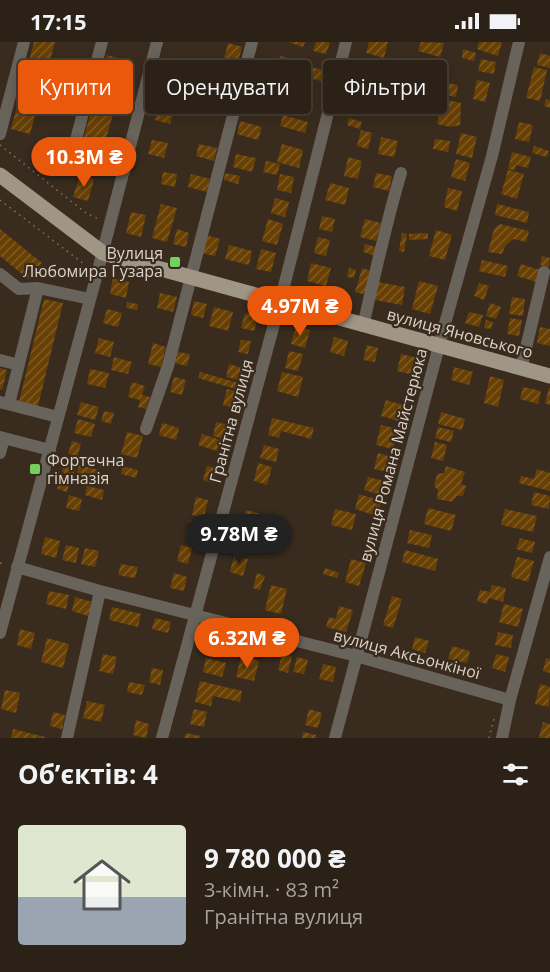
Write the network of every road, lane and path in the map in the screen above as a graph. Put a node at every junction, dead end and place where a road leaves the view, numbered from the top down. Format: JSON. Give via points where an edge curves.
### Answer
{"nodes":[{"id":1,"x":24,"y":42,"type":"edge"},
{"id":2,"x":102,"y":42,"type":"edge"},
{"id":3,"x":157,"y":42,"type":"edge"},
{"id":4,"x":252,"y":42,"type":"edge"},
{"id":5,"x":346,"y":42,"type":"edge"},
{"id":6,"x":519,"y":42,"type":"edge"},
{"id":7,"x":0,"y":134,"type":"edge"},
{"id":8,"x":0,"y":145,"type":"edge"},
{"id":9,"x":124,"y":172,"type":"junction"},
{"id":10,"x":401,"y":172,"type":"dead end"},
{"id":11,"x":0,"y":175,"type":"edge"},
{"id":12,"x":0,"y":200,"type":"edge"},
{"id":13,"x":100,"y":220,"type":"dead end"},
{"id":14,"x":103,"y":253,"type":"junction"},
{"id":15,"x":84,"y":264,"type":"dead end"},
{"id":16,"x":544,"y":272,"type":"dead end"},
{"id":17,"x":0,"y":274,"type":"edge"},
{"id":18,"x":191,"y":278,"type":"junction"},
{"id":19,"x":38,"y":288,"type":"junction"},
{"id":20,"x":90,"y":299,"type":"junction"},
{"id":21,"x":280,"y":302,"type":"junction"},
{"id":22,"x":363,"y":326,"type":"junction"},
{"id":23,"x":439,"y":346,"type":"junction"},
{"id":24,"x":0,"y":360,"type":"edge"},
{"id":25,"x":19,"y":365,"type":"junction"},
{"id":26,"x":521,"y":369,"type":"junction"},
{"id":27,"x":550,"y":376,"type":"edge"},
{"id":28,"x":4,"y":403,"type":"edge"},
{"id":29,"x":58,"y":417,"type":"junction"},
{"id":30,"x":146,"y":429,"type":"dead end"},
{"id":31,"x":2,"y":438,"type":"edge"},
{"id":32,"x":50,"y":450,"type":"junction"},
{"id":33,"x":0,"y":453,"type":"edge"},
{"id":34,"x":550,"y":557,"type":"edge"},
{"id":35,"x":0,"y":563,"type":"edge"},
{"id":36,"x":11,"y":566,"type":"junction"},
{"id":37,"x":547,"y":578,"type":"edge"},
{"id":38,"x":100,"y":591,"type":"junction"},
{"id":39,"x":195,"y":615,"type":"junction"},
{"id":40,"x":0,"y":633,"type":"edge"},
{"id":41,"x":356,"y":656,"type":"junction"},
{"id":42,"x":505,"y":698,"type":"junction"},
{"id":43,"x":67,"y":738,"type":"edge"},
{"id":44,"x":162,"y":738,"type":"edge"},
{"id":45,"x":335,"y":738,"type":"edge"},
{"id":46,"x":489,"y":738,"type":"edge"},
{"id":47,"x":502,"y":738,"type":"edge"}],
"edges":[{"from":1,"to":7,"type":"street"},
{"from":2,"to":9,"type":"street","via":[[71,158]]},
{"from":3,"to":9,"type":"street"},
{"from":4,"to":18,"type":"street"},
{"from":5,"to":21,"type":"street","name":"Гранітна вулиця"},
{"from":6,"to":23,"type":"street","name":"вулиця Романа Майстерюка"},
{"from":8,"to":13,"type":"path"},
{"from":9,"to":14,"type":"street"},
{"from":10,"to":22,"type":"street"},
{"from":11,"to":14,"type":"main road","name":"вулиця Яновського"},
{"from":12,"to":15,"type":"path"},
{"from":14,"to":18,"type":"main road","name":"вулиця Яновського"},
{"from":14,"to":20,"type":"street"},
{"from":16,"to":26,"type":"street"},
{"from":17,"to":19,"type":"street","via":[[19,289]]},
{"from":18,"to":21,"type":"main road","name":"вулиця Яновського"},
{"from":18,"to":30,"type":"street","via":[[168,366]]},
{"from":19,"to":20,"type":"street"},
{"from":19,"to":25,"type":"street"},
{"from":20,"to":29,"type":"street"},
{"from":21,"to":22,"type":"main road","name":"вулиця Яновського"},
{"from":21,"to":39,"type":"street","name":"Гранітна вулиця"},
{"from":22,"to":23,"type":"main road","name":"вулиця Яновського"},
{"from":23,"to":26,"type":"main road","name":"вулиця Яновського"},
{"from":23,"to":41,"type":"street","name":"вулиця Романа Майстерюка"},
{"from":24,"to":25,"type":"street"},
{"from":25,"to":28,"type":"street"},
{"from":26,"to":27,"type":"main road","name":"вулиця Яновського"},
{"from":28,"to":29,"type":"street"},
{"from":29,"to":32,"type":"street"},
{"from":31,"to":32,"type":"street"},
{"from":31,"to":33,"type":"street"},
{"from":32,"to":36,"type":"street"},
{"from":34,"to":37,"type":"street"},
{"from":35,"to":36,"type":"path"},
{"from":36,"to":38,"type":"street","name":"вулиця Аксьонкіної"},
{"from":36,"to":40,"type":"street"},
{"from":37,"to":42,"type":"street"},
{"from":38,"to":39,"type":"street","name":"вулиця Аксьонкіної"},
{"from":38,"to":43,"type":"street"},
{"from":39,"to":41,"type":"street","name":"вулиця Аксьонкіної"},
{"from":39,"to":44,"type":"street","name":"Гранітна вулиця"},
{"from":41,"to":42,"type":"street","name":"вулиця Аксьонкіної"},
{"from":41,"to":45,"type":"street","name":"вулиця Романа Майстерюка"},
{"from":42,"to":46,"type":"path"},
{"from":42,"to":47,"type":"street"}]}
